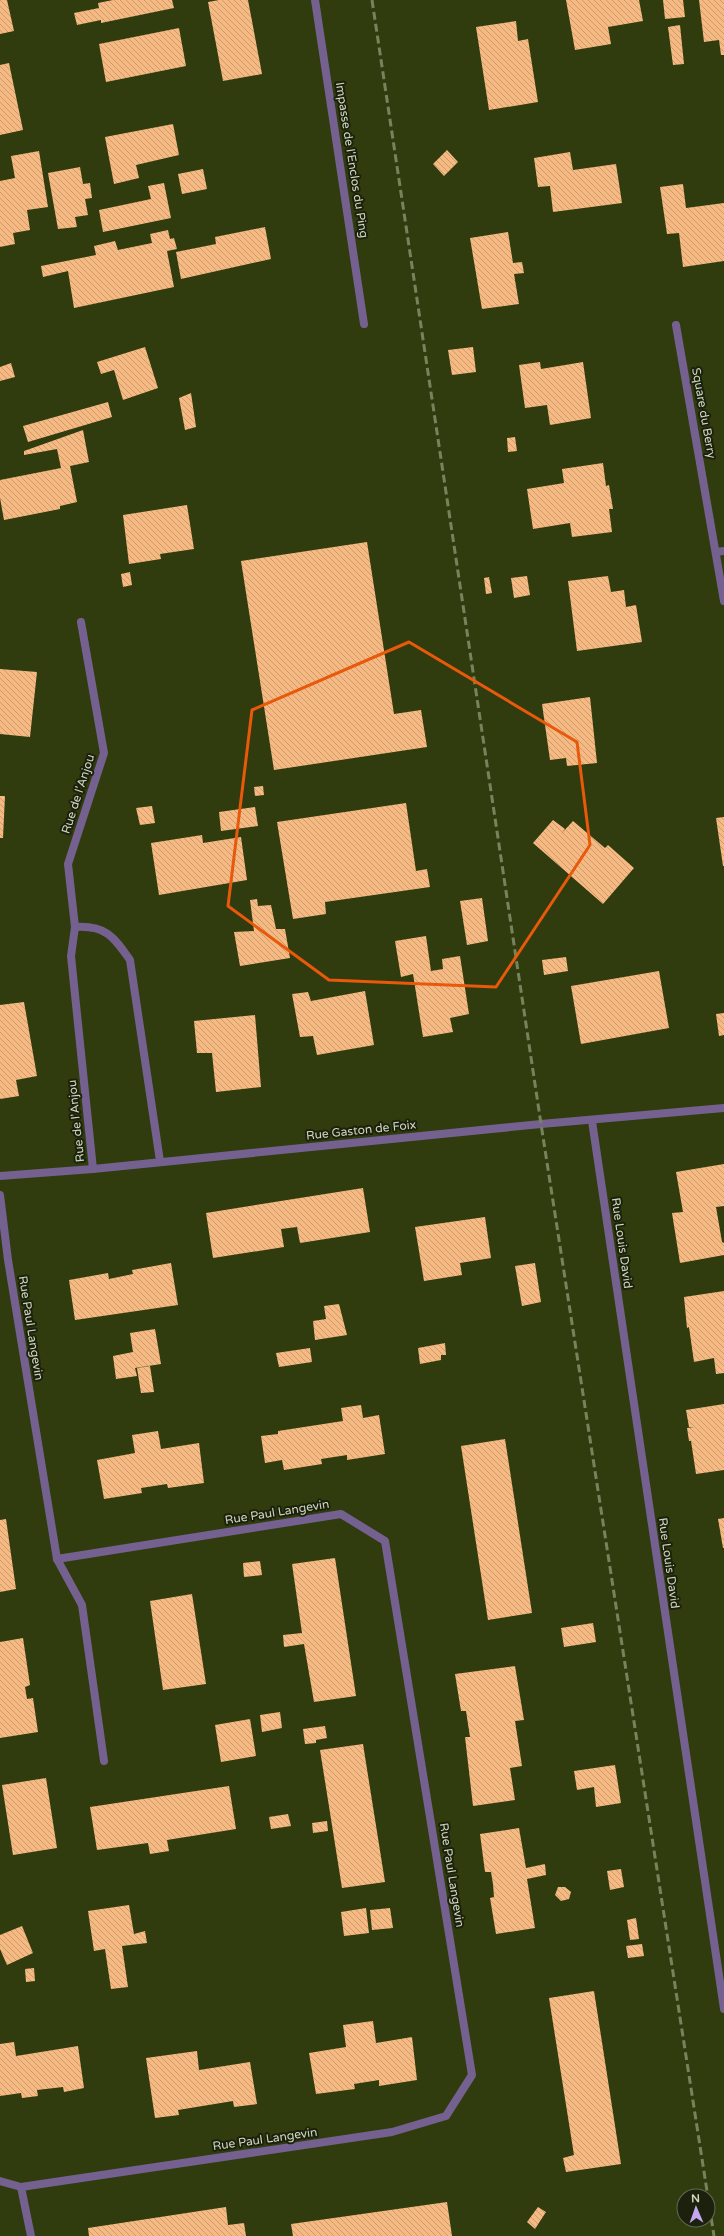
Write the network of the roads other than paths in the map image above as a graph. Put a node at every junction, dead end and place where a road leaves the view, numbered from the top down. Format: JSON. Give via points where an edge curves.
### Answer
{"nodes":[{"id":1,"x":315,"y":0,"type":"edge"},
{"id":2,"x":364,"y":324,"type":"dead end"},
{"id":3,"x":676,"y":325,"type":"dead end"},
{"id":4,"x":720,"y":552,"type":"edge"},
{"id":5,"x":724,"y":601,"type":"edge"},
{"id":6,"x":82,"y":622,"type":"dead end"},
{"id":7,"x":75,"y":927,"type":"junction"},
{"id":8,"x":724,"y":1108,"type":"edge"},
{"id":9,"x":592,"y":1121,"type":"junction"},
{"id":10,"x":160,"y":1161,"type":"junction"},
{"id":11,"x":93,"y":1169,"type":"junction"},
{"id":12,"x":0,"y":1176,"type":"edge"},
{"id":13,"x":0,"y":1195,"type":"edge"},
{"id":14,"x":57,"y":1559,"type":"junction"},
{"id":15,"x":104,"y":1761,"type":"dead end"},
{"id":16,"x":724,"y":2009,"type":"edge"},
{"id":17,"x":0,"y":2181,"type":"edge"},
{"id":18,"x":21,"y":2187,"type":"junction"},
{"id":19,"x":31,"y":2236,"type":"edge"}],
"edges":[{"from":1,"to":2,"type":"street","name":"Impasse de l'Enclos du Ping"},
{"from":3,"to":4,"type":"street","name":"Square du Berry"},
{"from":4,"to":5,"type":"street","name":"Square du Berry"},
{"from":6,"to":7,"type":"street","name":"Rue de l'Anjou","via":[[104,753],[68,864]]},
{"from":7,"to":10,"type":"street","via":[[90,926],[114,937],[130,960]]},
{"from":7,"to":11,"type":"street","name":"Rue de l'Anjou","via":[[71,956]]},
{"from":8,"to":9,"type":"street","name":"Rue Gaston de Foix"},
{"from":9,"to":10,"type":"street","name":"Rue Gaston de Foix"},
{"from":9,"to":16,"type":"street","name":"Rue Louis David"},
{"from":10,"to":11,"type":"street","name":"Rue Gaston de Foix"},
{"from":11,"to":12,"type":"street","name":"Rue Gaston de Foix"},
{"from":13,"to":14,"type":"street","name":"Rue Paul Langevin","via":[[8,1260]]},
{"from":14,"to":15,"type":"street","name":"Rue Paul Langevin","via":[[82,1605]]},
{"from":14,"to":18,"type":"street","name":"Rue Paul Langevin","via":[[341,1514],[385,1541],[472,2075],[446,2116],[392,2132]]},
{"from":17,"to":18,"type":"street","name":"Rue Paul Langevin"},
{"from":18,"to":19,"type":"street"}]}
